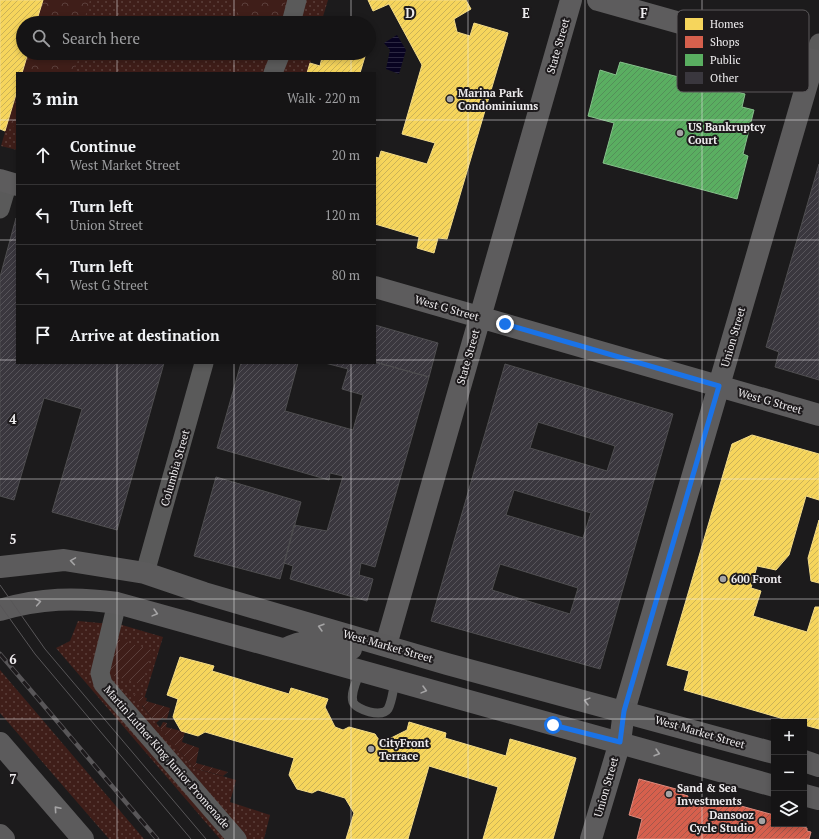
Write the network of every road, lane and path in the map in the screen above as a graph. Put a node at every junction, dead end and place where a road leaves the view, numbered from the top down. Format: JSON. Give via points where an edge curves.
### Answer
{"nodes":[{"id":1,"x":297,"y":0,"type":"edge"},
{"id":2,"x":571,"y":0,"type":"edge"},
{"id":3,"x":598,"y":0,"type":"edge"},
{"id":4,"x":292,"y":16,"type":"edge"},
{"id":5,"x":677,"y":20,"type":"edge"},
{"id":6,"x":817,"y":55,"type":"edge"},
{"id":7,"x":278,"y":60,"type":"edge"},
{"id":8,"x":273,"y":72,"type":"edge"},
{"id":9,"x":809,"y":82,"type":"edge"},
{"id":10,"x":806,"y":92,"type":"edge"},
{"id":11,"x":8,"y":182,"type":"edge"},
{"id":12,"x":0,"y":209,"type":"edge"},
{"id":13,"x":376,"y":287,"type":"edge"},
{"id":14,"x":479,"y":317,"type":"junction"},
{"id":15,"x":204,"y":364,"type":"edge"},
{"id":16,"x":719,"y":386,"type":"junction"},
{"id":17,"x":819,"y":415,"type":"edge"},
{"id":18,"x":0,"y":567,"type":"edge"},
{"id":19,"x":146,"y":573,"type":"junction"},
{"id":20,"x":117,"y":603,"type":"junction"},
{"id":21,"x":0,"y":610,"type":"edge"},
{"id":22,"x":386,"y":645,"type":"junction"},
{"id":23,"x":285,"y":649,"type":"junction"},
{"id":24,"x":428,"y":658,"type":"junction"},
{"id":25,"x":360,"y":672,"type":"junction"},
{"id":26,"x":396,"y":682,"type":"junction"},
{"id":27,"x":624,"y":711,"type":"junction"},
{"id":28,"x":620,"y":742,"type":"junction"},
{"id":29,"x":0,"y":743,"type":"edge"},
{"id":30,"x":771,"y":752,"type":"edge"},
{"id":31,"x":807,"y":762,"type":"edge"},
{"id":32,"x":819,"y":766,"type":"edge"},
{"id":33,"x":771,"y":785,"type":"edge"},
{"id":34,"x":807,"y":796,"type":"edge"},
{"id":35,"x":819,"y":799,"type":"edge"},
{"id":36,"x":0,"y":835,"type":"edge"},
{"id":37,"x":4,"y":839,"type":"edge"},
{"id":38,"x":83,"y":839,"type":"edge"},
{"id":39,"x":237,"y":839,"type":"edge"},
{"id":40,"x":591,"y":839,"type":"edge"}],
"edges":[{"from":1,"to":4,"type":"street"},
{"from":2,"to":14,"type":"street","name":"State Street"},
{"from":3,"to":5,"type":"street"},
{"from":6,"to":9,"type":"street","name":"Union Street"},
{"from":7,"to":8,"type":"street"},
{"from":10,"to":16,"type":"street","name":"Union Street"},
{"from":11,"to":12,"type":"street"},
{"from":13,"to":14,"type":"street","name":"West G Street"},
{"from":14,"to":16,"type":"street","name":"West G Street"},
{"from":14,"to":22,"type":"street","name":"State Street"},
{"from":15,"to":19,"type":"street","name":"Columbia Street"},
{"from":16,"to":17,"type":"street","name":"West G Street"},
{"from":16,"to":27,"type":"street","name":"Union Street"},
{"from":19,"to":18,"type":"main road","name":"West Market Street","one_way":true,"via":[[64,560]]},
{"from":22,"to":19,"type":"main road","name":"West Market Street","one_way":true,"via":[[204,593]]},
{"from":21,"to":20,"type":"main road","one_way":true,"via":[[70,598]]},
{"from":20,"to":23,"type":"main road","one_way":true},
{"from":20,"to":39,"type":"street","name":"Martin Luther King Junior Promenade","via":[[100,673],[103,684]]},
{"from":22,"to":23,"type":"main road","via":[[349,649],[312,640],[296,643]]},
{"from":22,"to":24,"type":"main road","name":"West Market Street"},
{"from":23,"to":25,"type":"main road"},
{"from":24,"to":25,"type":"main road","via":[[412,663],[391,660],[373,663]]},
{"from":27,"to":24,"type":"main road","name":"West Market Street","one_way":true},
{"from":25,"to":26,"type":"main road"},
{"from":25,"to":26,"type":"lane","via":[[352,698],[357,708],[384,713],[388,709]]},
{"from":26,"to":28,"type":"main road","one_way":true},
{"from":27,"to":28,"type":"street","name":"Union Street"},
{"from":27,"to":30,"type":"main road","name":"West Market Street"},
{"from":28,"to":33,"type":"main road","one_way":true},
{"from":28,"to":40,"type":"street","name":"Union Street"},
{"from":38,"to":29,"type":"main road","one_way":true},
{"from":31,"to":32,"type":"main road"},
{"from":34,"to":35,"type":"main road"},
{"from":36,"to":37,"type":"main road"}]}
